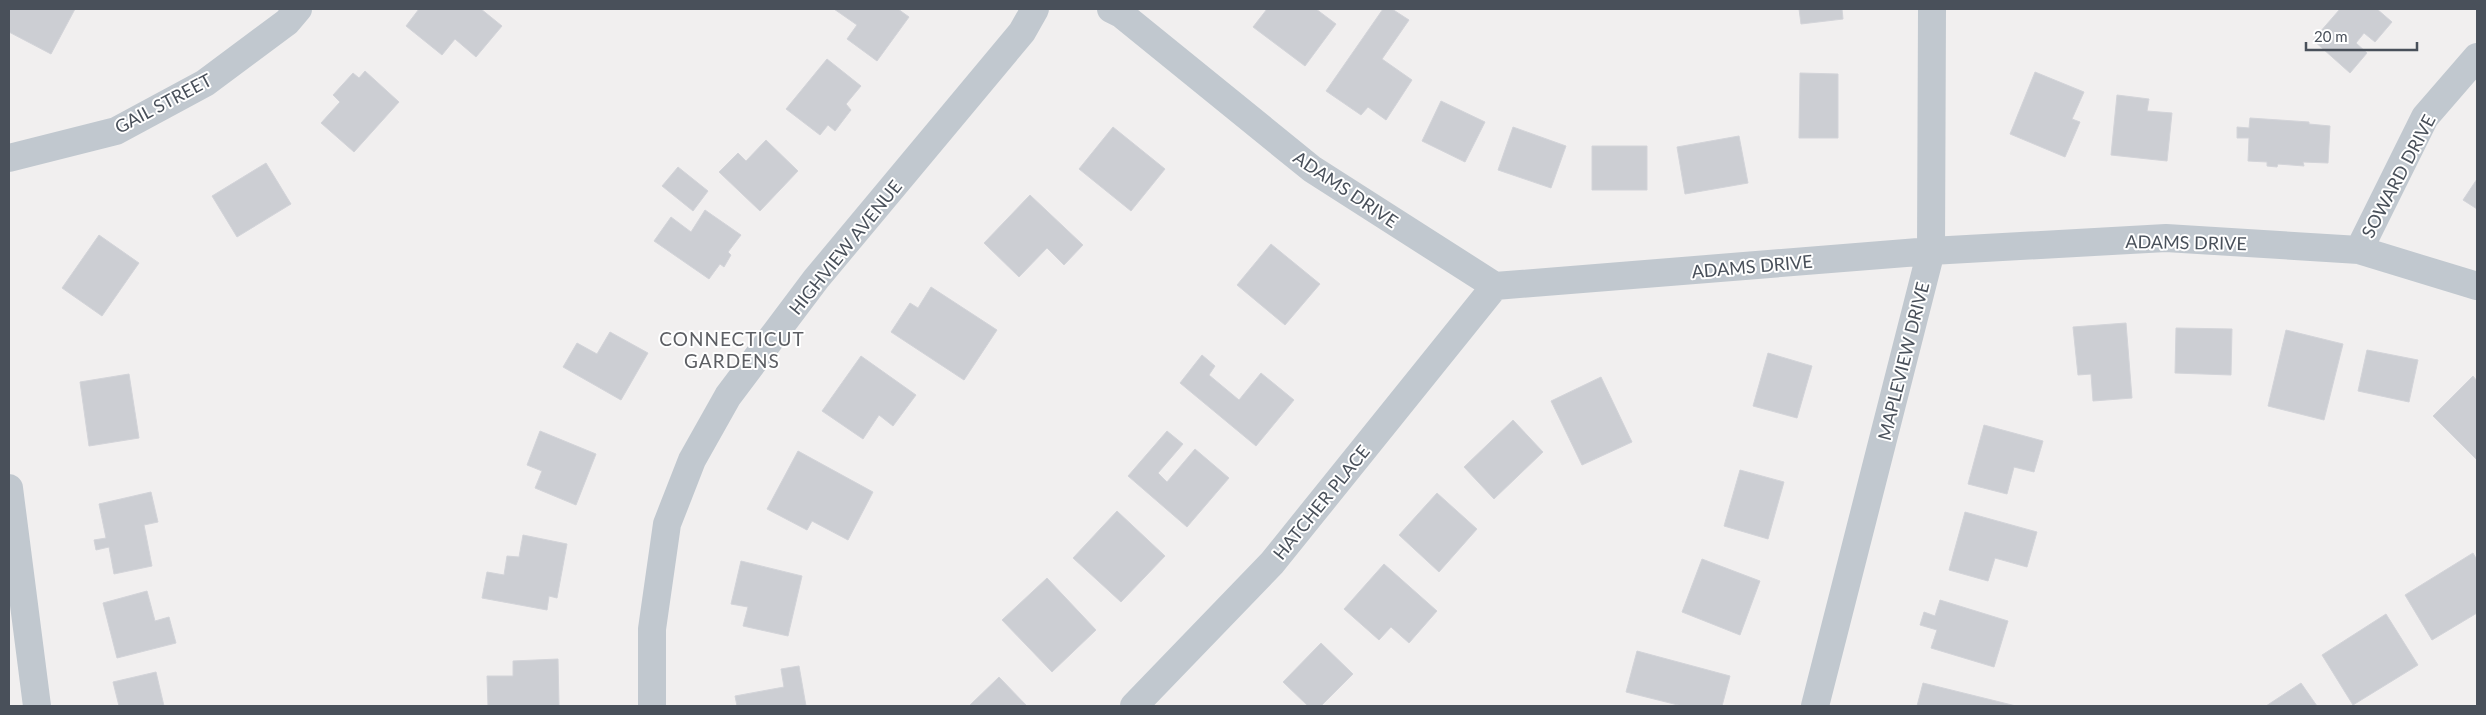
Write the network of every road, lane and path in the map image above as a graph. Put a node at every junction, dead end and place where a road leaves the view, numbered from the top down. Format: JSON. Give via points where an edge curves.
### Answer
{"nodes":[{"id":1,"x":298,"y":9,"type":"edge"},
{"id":2,"x":1035,"y":9,"type":"edge"},
{"id":3,"x":1111,"y":9,"type":"edge"},
{"id":4,"x":1932,"y":9,"type":"edge"},
{"id":5,"x":2477,"y":57,"type":"edge"},
{"id":6,"x":9,"y":158,"type":"edge"},
{"id":7,"x":2359,"y":250,"type":"junction"},
{"id":8,"x":1931,"y":251,"type":"junction"},
{"id":9,"x":1495,"y":286,"type":"junction"},
{"id":10,"x":2477,"y":286,"type":"edge"},
{"id":11,"x":9,"y":488,"type":"edge"},
{"id":12,"x":37,"y":706,"type":"edge"},
{"id":13,"x":652,"y":706,"type":"edge"},
{"id":14,"x":1134,"y":706,"type":"edge"},
{"id":15,"x":1815,"y":706,"type":"edge"}],
"edges":[{"from":1,"to":6,"type":"street","name":"GAIL STREET","via":[[287,22],[205,83],[116,131]]},
{"from":2,"to":13,"type":"street","name":"HIGHVIEW AVENUE","via":[[1022,32],[816,279],[728,396],[692,460],[667,524],[652,629]]},
{"from":3,"to":9,"type":"street","name":"ADAMS DRIVE","via":[[1312,169]]},
{"from":4,"to":8,"type":"street","name":"MAPLEVIEW DRIVE"},
{"from":5,"to":7,"type":"street","name":"SOWARD DRIVE","via":[[2425,118]]},
{"from":7,"to":8,"type":"street","name":"ADAMS DRIVE","via":[[2166,238]]},
{"from":7,"to":10,"type":"street","name":"ADAMS DRIVE"},
{"from":8,"to":9,"type":"street","name":"ADAMS DRIVE"},
{"from":8,"to":15,"type":"street","name":"MAPLEVIEW DRIVE"},
{"from":9,"to":14,"type":"street","name":"HATCHER PLACE","via":[[1272,563]]},
{"from":11,"to":12,"type":"street"}]}
